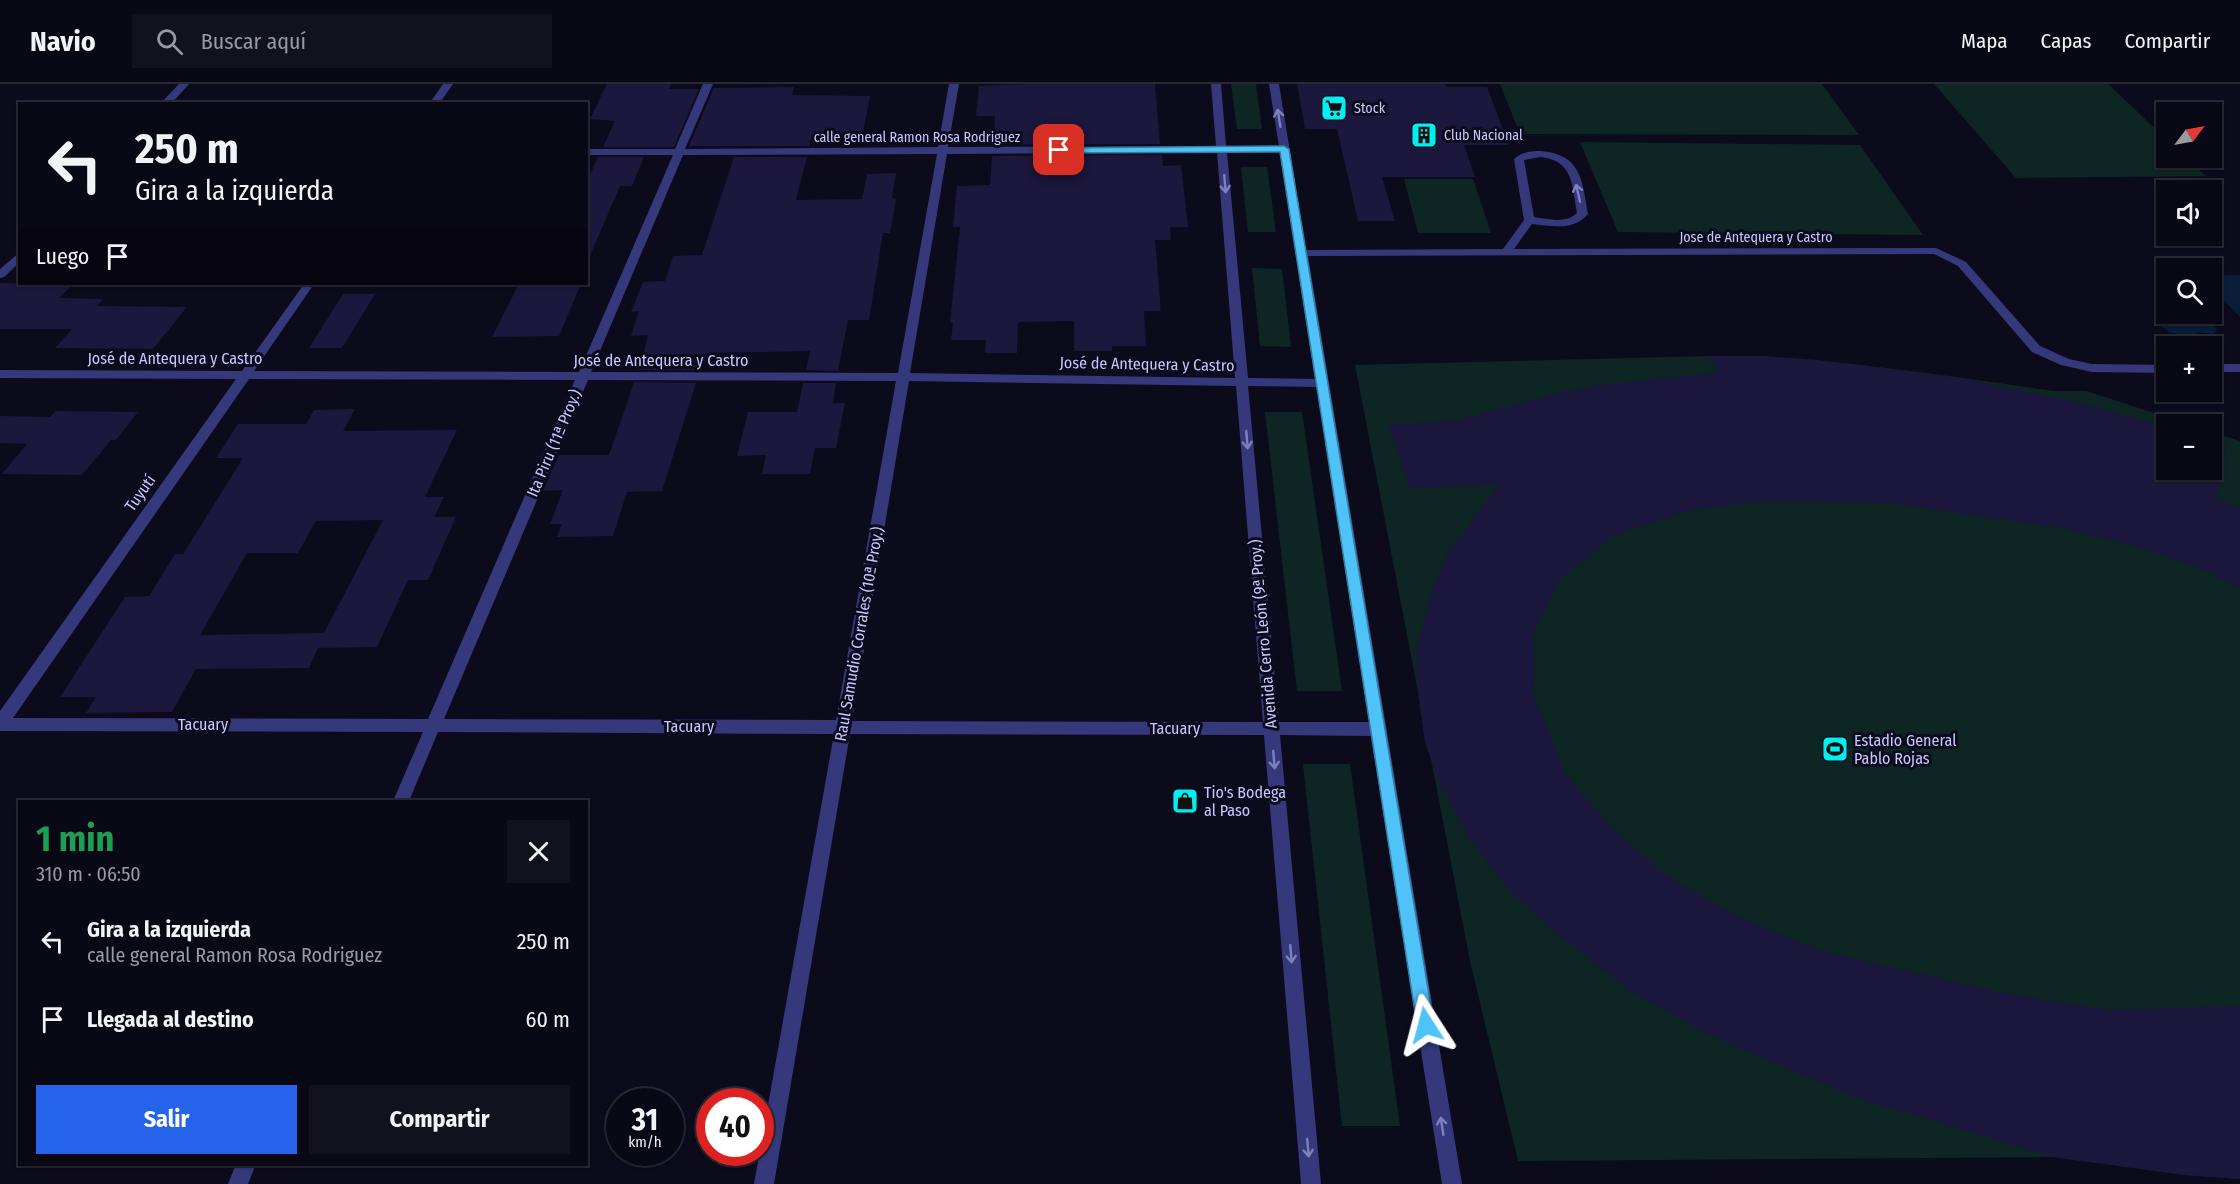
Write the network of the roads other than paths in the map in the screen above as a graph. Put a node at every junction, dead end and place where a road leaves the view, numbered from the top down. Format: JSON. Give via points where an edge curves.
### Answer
{"nodes":[{"id":1,"x":184,"y":84,"type":"edge"},
{"id":2,"x":448,"y":84,"type":"edge"},
{"id":3,"x":708,"y":84,"type":"edge"},
{"id":4,"x":954,"y":84,"type":"edge"},
{"id":5,"x":1216,"y":84,"type":"edge"},
{"id":6,"x":1274,"y":84,"type":"edge"},
{"id":7,"x":167,"y":102,"type":"edge"},
{"id":8,"x":436,"y":102,"type":"edge"},
{"id":9,"x":1284,"y":149,"type":"junction"},
{"id":10,"x":1222,"y":150,"type":"junction"},
{"id":11,"x":942,"y":151,"type":"junction"},
{"id":12,"x":588,"y":152,"type":"edge"},
{"id":13,"x":679,"y":152,"type":"junction"},
{"id":14,"x":1529,"y":220,"type":"junction"},
{"id":15,"x":1301,"y":253,"type":"junction"},
{"id":16,"x":1506,"y":253,"type":"junction"},
{"id":17,"x":18,"y":257,"type":"edge"},
{"id":18,"x":0,"y":276,"type":"edge"},
{"id":19,"x":308,"y":285,"type":"edge"},
{"id":20,"x":2240,"y":368,"type":"edge"},
{"id":21,"x":2156,"y":369,"type":"edge"},
{"id":22,"x":2222,"y":369,"type":"edge"},
{"id":23,"x":0,"y":374,"type":"edge"},
{"id":24,"x":244,"y":375,"type":"junction"},
{"id":25,"x":583,"y":376,"type":"junction"},
{"id":26,"x":903,"y":377,"type":"junction"},
{"id":27,"x":1242,"y":382,"type":"junction"},
{"id":28,"x":1322,"y":383,"type":"junction"},
{"id":29,"x":0,"y":724,"type":"edge"},
{"id":30,"x":434,"y":725,"type":"junction"},
{"id":31,"x":843,"y":726,"type":"junction"},
{"id":32,"x":1271,"y":729,"type":"junction"},
{"id":33,"x":1378,"y":729,"type":"junction"},
{"id":34,"x":401,"y":800,"type":"edge"},
{"id":35,"x":245,"y":1166,"type":"edge"},
{"id":36,"x":237,"y":1184,"type":"edge"},
{"id":37,"x":764,"y":1184,"type":"edge"},
{"id":38,"x":1311,"y":1184,"type":"edge"},
{"id":39,"x":1452,"y":1184,"type":"edge"}],
"edges":[{"from":1,"to":7,"type":"street"},
{"from":2,"to":8,"type":"street"},
{"from":3,"to":13,"type":"street","name":"Ita Piru (11ª Proy.)"},
{"from":4,"to":11,"type":"street","name":"Raul Samudio Corrales (10ª Proy.)"},
{"from":5,"to":10,"type":"street","name":"Avenida Cerro León (9ª Proy.)"},
{"from":9,"to":6,"type":"street","one_way":true},
{"from":9,"to":10,"type":"street","name":"calle general Ramon Rosa Rodriguez"},
{"from":9,"to":15,"type":"street"},
{"from":10,"to":11,"type":"street","name":"calle general Ramon Rosa Rodriguez"},
{"from":10,"to":27,"type":"street","name":"Avenida Cerro León (9ª Proy.)","one_way":true},
{"from":11,"to":13,"type":"street","name":"calle general Ramon Rosa Rodriguez"},
{"from":11,"to":26,"type":"street","name":"Raul Samudio Corrales (10ª Proy.)"},
{"from":12,"to":13,"type":"street","name":"calle general Ramon Rosa Rodriguez"},
{"from":13,"to":25,"type":"street","name":"Ita Piru (11ª Proy.)"},
{"from":14,"to":14,"type":"street","one_way":true,"via":[[1571,223],[1580,219],[1583,214],[1572,165],[1565,160],[1535,154],[1519,159]]},
{"from":14,"to":16,"type":"street"},
{"from":15,"to":16,"type":"street","name":"Jose de Antequera y Castro"},
{"from":15,"to":28,"type":"street"},
{"from":16,"to":21,"type":"street","name":"Jose de Antequera y Castro","via":[[1936,251],[1962,264],[2036,350],[2065,363],[2092,368]]},
{"from":17,"to":18,"type":"street"},
{"from":19,"to":24,"type":"street","name":"Tuyutí"},
{"from":20,"to":22,"type":"street"},
{"from":23,"to":24,"type":"street","name":"José de Antequera y Castro"},
{"from":24,"to":25,"type":"street","name":"José de Antequera y Castro"},
{"from":24,"to":29,"type":"street","name":"Tuyutí"},
{"from":25,"to":26,"type":"street","name":"José de Antequera y Castro"},
{"from":25,"to":30,"type":"street","name":"Ita Piru (11ª Proy.)"},
{"from":26,"to":27,"type":"street","name":"José de Antequera y Castro"},
{"from":26,"to":31,"type":"street","name":"Raul Samudio Corrales (10ª Proy.)"},
{"from":27,"to":28,"type":"street","name":"José de Antequera y Castro"},
{"from":27,"to":32,"type":"street","name":"Avenida Cerro León (9ª Proy.)","one_way":true},
{"from":28,"to":33,"type":"street"},
{"from":29,"to":30,"type":"street","name":"Tacuary"},
{"from":30,"to":31,"type":"street","name":"Tacuary"},
{"from":30,"to":34,"type":"street","name":"Ita Piru (11ª Proy.)"},
{"from":31,"to":32,"type":"street","name":"Tacuary"},
{"from":31,"to":37,"type":"street","name":"Raul Samudio Corrales (10ª Proy.)"},
{"from":32,"to":33,"type":"street","name":"Tacuary"},
{"from":32,"to":38,"type":"street","name":"Avenida Cerro León (9ª Proy.)","one_way":true},
{"from":39,"to":33,"type":"street","one_way":true},
{"from":35,"to":36,"type":"street"}]}
